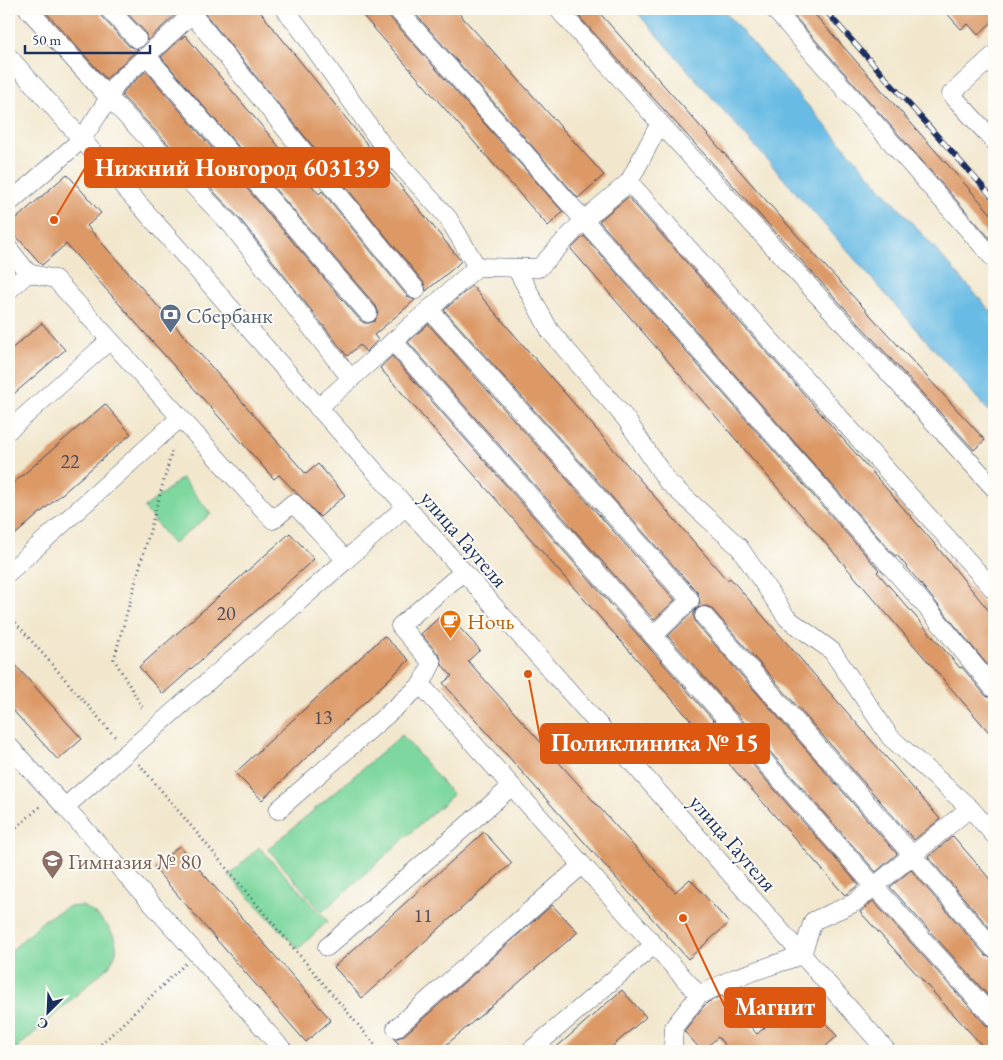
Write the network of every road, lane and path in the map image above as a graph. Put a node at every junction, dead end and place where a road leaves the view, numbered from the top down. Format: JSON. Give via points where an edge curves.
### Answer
{"nodes":[{"id":1,"x":28,"y":9,"type":"edge"},
{"id":2,"x":109,"y":9,"type":"edge"},
{"id":3,"x":285,"y":9,"type":"edge"},
{"id":4,"x":397,"y":9,"type":"edge"},
{"id":5,"x":558,"y":9,"type":"edge"},
{"id":6,"x":774,"y":9,"type":"edge"},
{"id":7,"x":190,"y":12,"type":"edge"},
{"id":8,"x":137,"y":39,"type":"dead end"},
{"id":9,"x":147,"y":56,"type":"junction"},
{"id":10,"x":994,"y":56,"type":"edge"},
{"id":11,"x":9,"y":57,"type":"edge"},
{"id":12,"x":109,"y":98,"type":"junction"},
{"id":13,"x":660,"y":123,"type":"junction"},
{"id":14,"x":82,"y":139,"type":"junction"},
{"id":15,"x":994,"y":141,"type":"edge"},
{"id":16,"x":629,"y":182,"type":"junction"},
{"id":17,"x":9,"y":202,"type":"edge"},
{"id":18,"x":584,"y":220,"type":"junction"},
{"id":19,"x":9,"y":250,"type":"edge"},
{"id":20,"x":994,"y":259,"type":"edge"},
{"id":21,"x":477,"y":267,"type":"junction"},
{"id":22,"x":516,"y":268,"type":"junction"},
{"id":23,"x":28,"y":272,"type":"junction"},
{"id":24,"x":9,"y":290,"type":"edge"},
{"id":25,"x":416,"y":290,"type":"dead end"},
{"id":26,"x":429,"y":309,"type":"junction"},
{"id":27,"x":368,"y":314,"type":"dead end"},
{"id":28,"x":110,"y":340,"type":"junction"},
{"id":29,"x":393,"y":341,"type":"junction"},
{"id":30,"x":351,"y":379,"type":"junction"},
{"id":31,"x":318,"y":408,"type":"junction"},
{"id":32,"x":180,"y":418,"type":"junction"},
{"id":33,"x":9,"y":430,"type":"edge"},
{"id":34,"x":174,"y":446,"type":"dead end"},
{"id":35,"x":994,"y":488,"type":"edge"},
{"id":36,"x":406,"y":507,"type":"junction"},
{"id":37,"x":346,"y":560,"type":"junction"},
{"id":38,"x":9,"y":572,"type":"edge"},
{"id":39,"x":463,"y":572,"type":"junction"},
{"id":40,"x":994,"y":590,"type":"edge"},
{"id":41,"x":9,"y":615,"type":"edge"},
{"id":42,"x":704,"y":616,"type":"dead end"},
{"id":43,"x":653,"y":636,"type":"junction"},
{"id":44,"x":420,"y":685,"type":"junction"},
{"id":45,"x":994,"y":688,"type":"edge"},
{"id":46,"x":142,"y":707,"type":"dead end"},
{"id":47,"x":9,"y":746,"type":"edge"},
{"id":48,"x":128,"y":751,"type":"junction"},
{"id":49,"x":511,"y":787,"type":"junction"},
{"id":50,"x":65,"y":807,"type":"junction"},
{"id":51,"x":970,"y":808,"type":"junction"},
{"id":52,"x":278,"y":810,"type":"dead end"},
{"id":53,"x":994,"y":836,"type":"edge"},
{"id":54,"x":913,"y":855,"type":"junction"},
{"id":55,"x":582,"y":865,"type":"junction"},
{"id":56,"x":874,"y":887,"type":"junction"},
{"id":57,"x":654,"y":945,"type":"junction"},
{"id":58,"x":327,"y":947,"type":"dead end"},
{"id":59,"x":994,"y":949,"type":"edge"},
{"id":60,"x":196,"y":954,"type":"junction"},
{"id":61,"x":802,"y":955,"type":"junction"},
{"id":62,"x":699,"y":995,"type":"junction"},
{"id":63,"x":994,"y":1018,"type":"edge"},
{"id":64,"x":396,"y":1028,"type":"dead end"},
{"id":65,"x":673,"y":1050,"type":"edge"},
{"id":66,"x":94,"y":1051,"type":"edge"},
{"id":67,"x":284,"y":1051,"type":"edge"},
{"id":68,"x":380,"y":1051,"type":"edge"},
{"id":69,"x":530,"y":1051,"type":"edge"},
{"id":70,"x":887,"y":1051,"type":"edge"}],
"edges":[{"from":1,"to":12,"type":"street"},
{"from":2,"to":8,"type":"street"},
{"from":3,"to":21,"type":"street","via":[[383,146],[448,218]]},
{"from":4,"to":18,"type":"street"},
{"from":5,"to":13,"type":"street"},
{"from":6,"to":20,"type":"street"},
{"from":7,"to":9,"type":"street"},
{"from":7,"to":25,"type":"street"},
{"from":9,"to":12,"type":"street","via":[[116,84]]},
{"from":9,"to":27,"type":"street"},
{"from":10,"to":15,"type":"street","via":[[951,94]]},
{"from":11,"to":14,"type":"street","name":"улица Гаугеля"},
{"from":12,"to":14,"type":"street"},
{"from":12,"to":30,"type":"street","via":[[232,226]]},
{"from":13,"to":16,"type":"street"},
{"from":13,"to":35,"type":"street"},
{"from":14,"to":17,"type":"street"},
{"from":14,"to":31,"type":"street","name":"улица Гаугеля"},
{"from":16,"to":18,"type":"street"},
{"from":16,"to":40,"type":"street"},
{"from":18,"to":22,"type":"street","via":[[539,268]]},
{"from":18,"to":45,"type":"street","via":[[929,610]]},
{"from":19,"to":23,"type":"street"},
{"from":21,"to":22,"type":"street"},
{"from":21,"to":26,"type":"street"},
{"from":22,"to":51,"type":"street","via":[[550,330],[626,419],[666,481],[739,547],[787,618],[832,651],[890,737]]},
{"from":23,"to":24,"type":"street"},
{"from":23,"to":28,"type":"street","via":[[55,280]]},
{"from":26,"to":29,"type":"street"},
{"from":26,"to":43,"type":"street","via":[[690,600]]},
{"from":28,"to":32,"type":"street"},
{"from":28,"to":33,"type":"street"},
{"from":29,"to":30,"type":"street"},
{"from":29,"to":43,"type":"street"},
{"from":30,"to":31,"type":"street"},
{"from":31,"to":36,"type":"street","name":"улица Гаугеля"},
{"from":32,"to":37,"type":"street","via":[[273,520],[293,503]]},
{"from":32,"to":38,"type":"street"},
{"from":34,"to":46,"type":"path","via":[[114,658]]},
{"from":36,"to":37,"type":"street"},
{"from":36,"to":39,"type":"street","name":"улица Гаугеля"},
{"from":37,"to":48,"type":"street"},
{"from":39,"to":44,"type":"street","via":[[400,626],[432,663]]},
{"from":39,"to":61,"type":"street","name":"улица Гаугеля"},
{"from":41,"to":48,"type":"path"},
{"from":42,"to":54,"type":"street"},
{"from":43,"to":56,"type":"street"},
{"from":44,"to":49,"type":"street"},
{"from":44,"to":52,"type":"street"},
{"from":47,"to":50,"type":"street"},
{"from":48,"to":50,"type":"street"},
{"from":48,"to":68,"type":"path"},
{"from":49,"to":55,"type":"street"},
{"from":49,"to":58,"type":"street"},
{"from":50,"to":60,"type":"street"},
{"from":51,"to":53,"type":"street"},
{"from":51,"to":54,"type":"street"},
{"from":54,"to":56,"type":"street"},
{"from":54,"to":59,"type":"street"},
{"from":55,"to":57,"type":"street"},
{"from":55,"to":64,"type":"street"},
{"from":56,"to":61,"type":"street","via":[[854,903],[813,921]]},
{"from":56,"to":63,"type":"street"},
{"from":57,"to":62,"type":"street"},
{"from":57,"to":69,"type":"street"},
{"from":60,"to":66,"type":"path"},
{"from":60,"to":67,"type":"street"},
{"from":61,"to":62,"type":"street","via":[[735,978]]},
{"from":61,"to":70,"type":"street","name":"улица Гаугеля"},
{"from":62,"to":65,"type":"street","via":[[674,1027]]}]}
